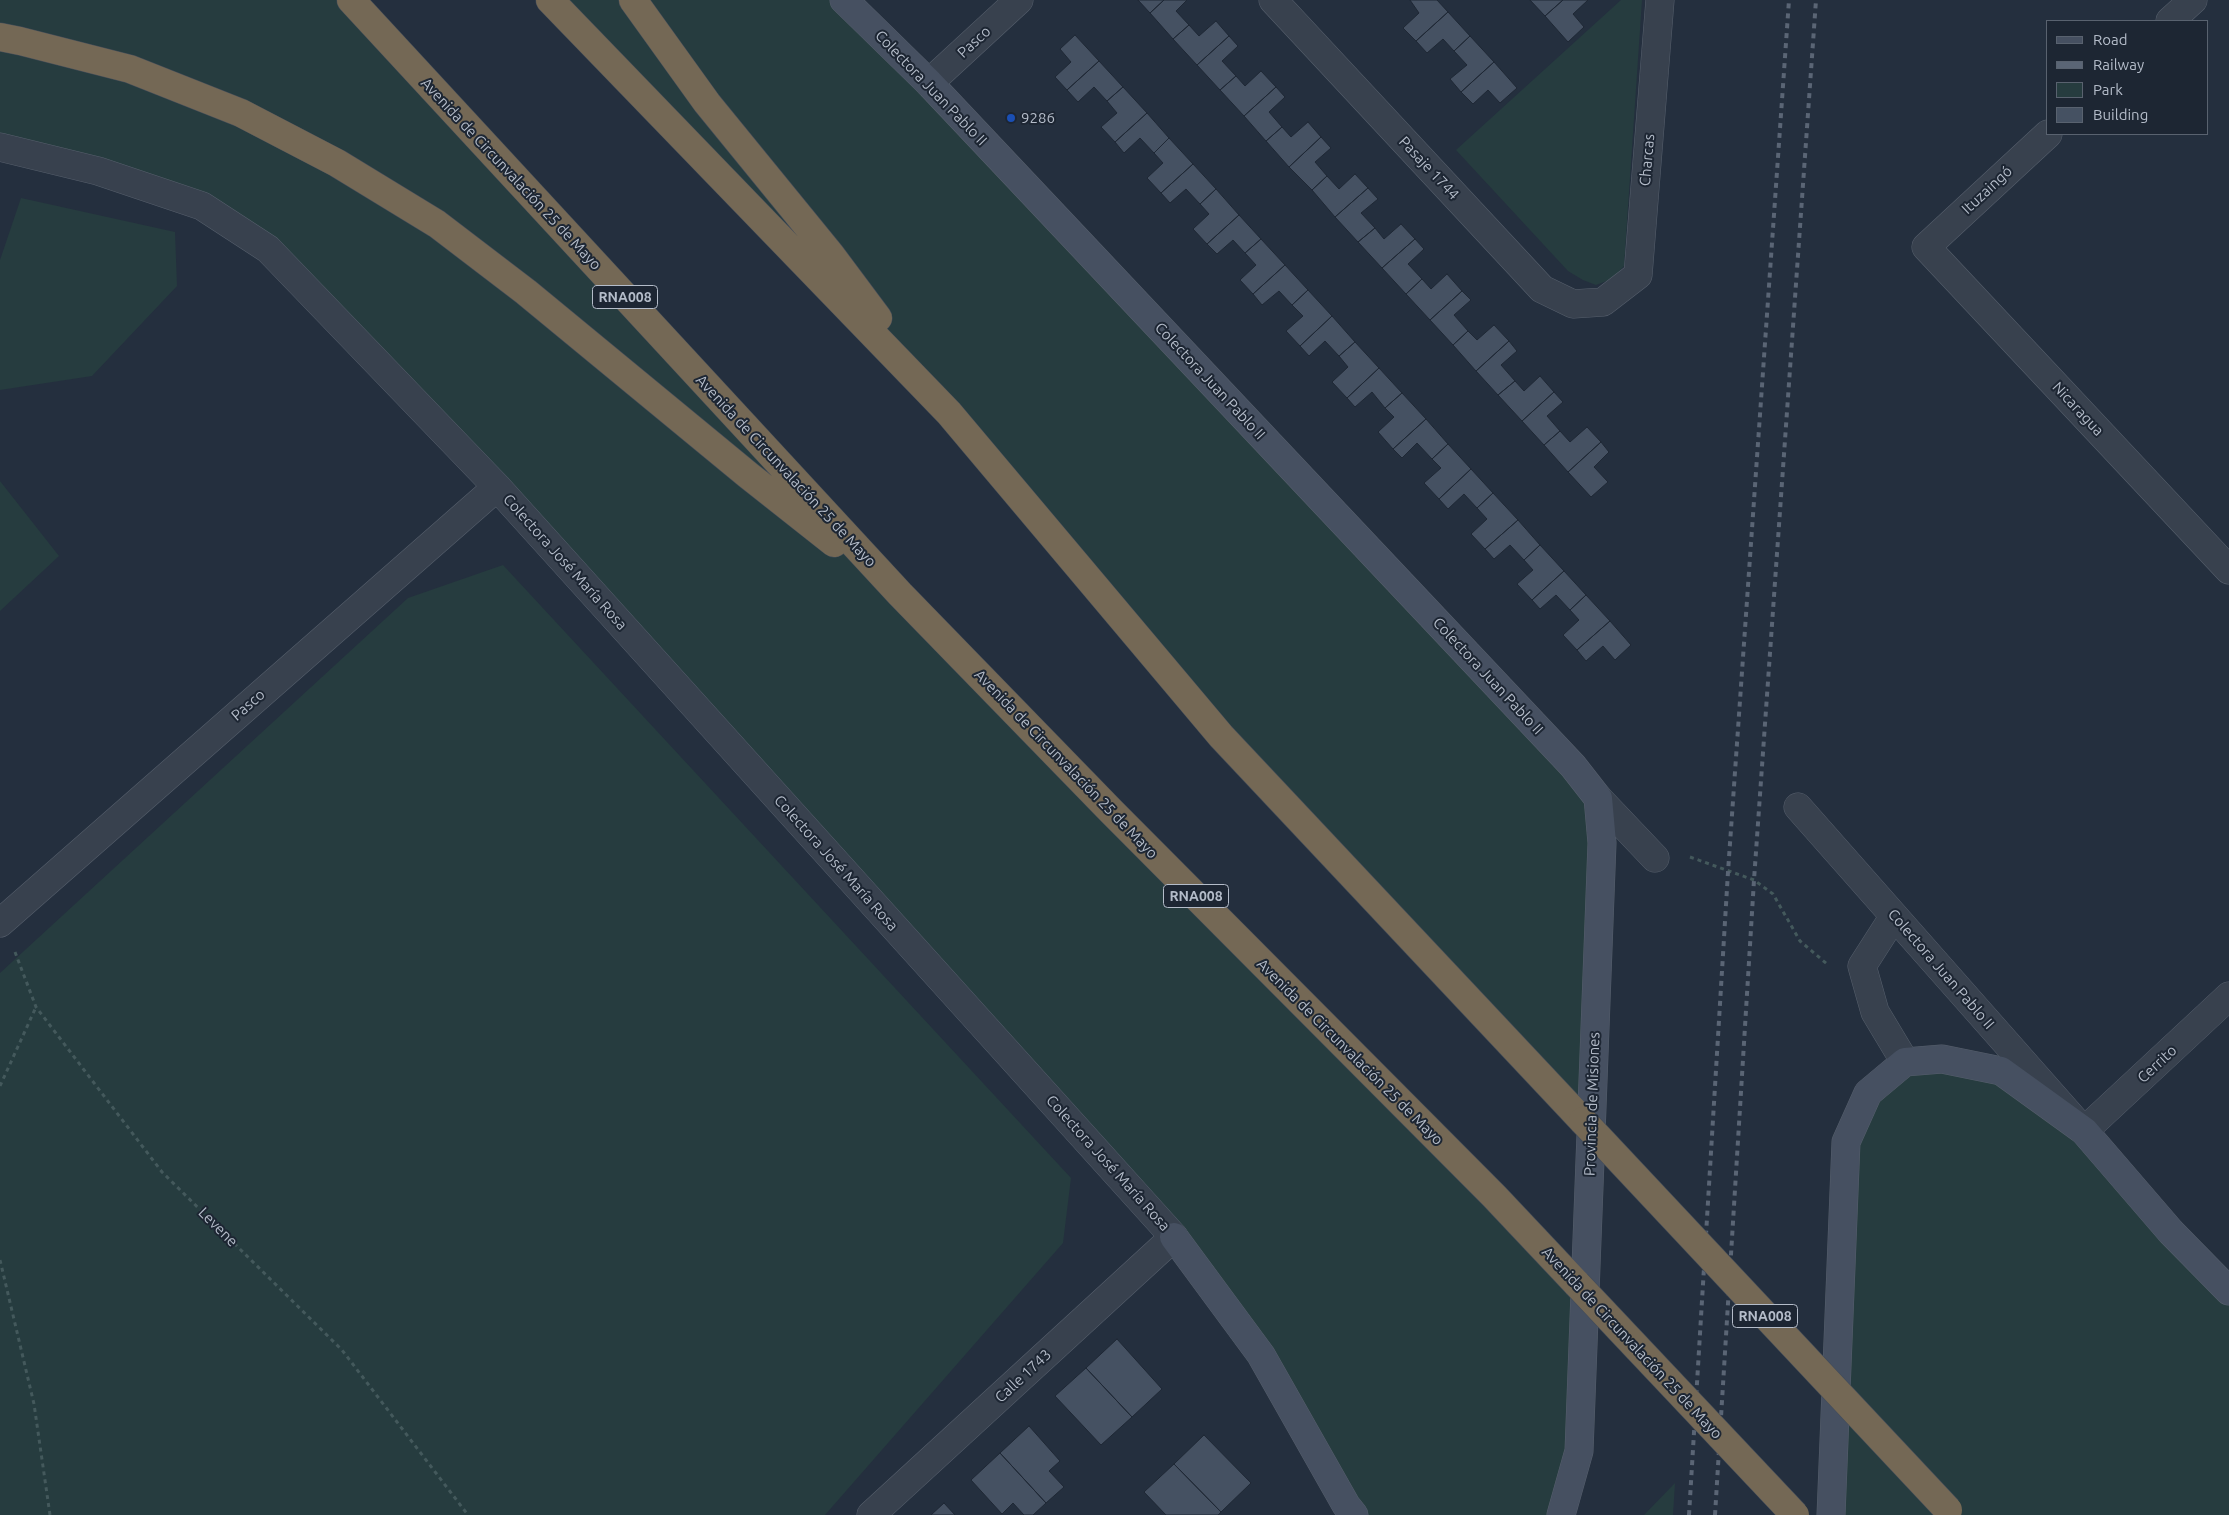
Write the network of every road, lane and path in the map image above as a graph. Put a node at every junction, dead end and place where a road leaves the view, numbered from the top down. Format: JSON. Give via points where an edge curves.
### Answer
{"nodes":[{"id":1,"x":351,"y":0,"type":"edge"},
{"id":2,"x":550,"y":0,"type":"edge"},
{"id":3,"x":633,"y":0,"type":"edge"},
{"id":4,"x":844,"y":0,"type":"edge"},
{"id":5,"x":1019,"y":0,"type":"edge"},
{"id":6,"x":1273,"y":0,"type":"edge"},
{"id":7,"x":1660,"y":0,"type":"edge"},
{"id":8,"x":2193,"y":0,"type":"edge"},
{"id":9,"x":2171,"y":20,"type":"edge"},
{"id":10,"x":0,"y":38,"type":"edge"},
{"id":11,"x":929,"y":83,"type":"junction"},
{"id":12,"x":2047,"y":135,"type":"edge"},
{"id":13,"x":0,"y":147,"type":"edge"},
{"id":14,"x":1926,"y":247,"type":"joint"},
{"id":15,"x":1603,"y":302,"type":"joint"},
{"id":16,"x":949,"y":413,"type":"junction"},
{"id":17,"x":497,"y":487,"type":"junction"},
{"id":18,"x":2229,"y":570,"type":"edge"},
{"id":19,"x":900,"y":594,"type":"junction"},
{"id":20,"x":1598,"y":798,"type":"junction"},
{"id":21,"x":1798,"y":807,"type":"dead end"},
{"id":22,"x":1656,"y":858,"type":"joint"},
{"id":23,"x":1894,"y":916,"type":"junction"},
{"id":24,"x":1,"y":920,"type":"edge"},
{"id":25,"x":1870,"y":992,"type":"junction"},
{"id":26,"x":2229,"y":996,"type":"edge"},
{"id":27,"x":36,"y":1007,"type":"junction"},
{"id":28,"x":1905,"y":1062,"type":"junction"},
{"id":29,"x":0,"y":1086,"type":"edge"},
{"id":30,"x":2084,"y":1132,"type":"junction"},
{"id":31,"x":1174,"y":1237,"type":"junction"},
{"id":32,"x":0,"y":1260,"type":"edge"},
{"id":33,"x":2229,"y":1292,"type":"edge"},
{"id":34,"x":1345,"y":1512,"type":"edge"},
{"id":35,"x":1950,"y":1513,"type":"edge"},
{"id":36,"x":50,"y":1515,"type":"edge"},
{"id":37,"x":468,"y":1515,"type":"edge"},
{"id":38,"x":871,"y":1515,"type":"edge"},
{"id":39,"x":1561,"y":1515,"type":"edge"},
{"id":40,"x":1795,"y":1515,"type":"edge"},
{"id":41,"x":1831,"y":1515,"type":"edge"}],
"edges":[{"from":1,"to":19,"type":"highway","name":"Avenida de Circunvalación 25 de Mayo","number":"RNA008"},
{"from":2,"to":16,"type":"highway","number":"RNA008"},
{"from":3,"to":16,"type":"highway","via":[[707,103],[831,255]]},
{"from":4,"to":11,"type":"main road","name":"Colectora Juan Pablo II"},
{"from":5,"to":11,"type":"street","name":"Pasco"},
{"from":6,"to":15,"type":"street","name":"Pasaje 1744","via":[[1542,289],[1573,304]]},
{"from":7,"to":15,"type":"street","name":"Charcas","via":[[1638,275]]},
{"from":8,"to":9,"type":"street"},
{"from":10,"to":19,"type":"highway","via":[[20,40],[130,69],[242,113],[338,163],[436,224],[526,292],[748,475]]},
{"from":11,"to":20,"type":"main road","name":"Colectora Juan Pablo II","via":[[1573,766]]},
{"from":12,"to":14,"type":"street","name":"Ituzaingó"},
{"from":13,"to":17,"type":"street","name":"Colectora José María Rosa","via":[[98,171],[202,206],[268,249]]},
{"from":14,"to":18,"type":"street","name":"Nicaragua"},
{"from":16,"to":35,"type":"highway","number":"RNA008","bridge":true,"via":[[1221,736]]},
{"from":17,"to":24,"type":"street","name":"Pasco"},
{"from":17,"to":31,"type":"street","name":"Colectora José María Rosa"},
{"from":19,"to":40,"type":"highway","name":"Avenida de Circunvalación 25 de Mayo","number":"RNA008","bridge":true,"via":[[1494,1196]]},
{"from":20,"to":22,"type":"street"},
{"from":20,"to":39,"type":"main road","name":"Provincia de Misiones","via":[[1602,843],[1579,1451]]},
{"from":21,"to":23,"type":"street","name":"Colectora Juan Pablo II"},
{"from":22,"to":25,"type":"path","via":[[1675,852],[1754,880],[1773,894],[1800,941],[1835,970]]},
{"from":23,"to":25,"type":"street","via":[[1862,966]]},
{"from":23,"to":30,"type":"street","name":"Colectora Juan Pablo II"},
{"from":24,"to":27,"type":"path","name":"Levene"},
{"from":25,"to":28,"type":"street","via":[[1875,1012]]},
{"from":26,"to":30,"type":"street","name":"Cerrito"},
{"from":27,"to":29,"type":"path"},
{"from":27,"to":37,"type":"path","name":"Levene","via":[[162,1172],[342,1350]]},
{"from":28,"to":30,"type":"main road","name":"Colectora Juan Pablo II","via":[[1942,1058],[2001,1071]]},
{"from":28,"to":41,"type":"main road","via":[[1868,1093],[1846,1142]]},
{"from":30,"to":33,"type":"main road","name":"Colectora Juan Pablo II","via":[[2171,1232]]},
{"from":31,"to":34,"type":"main road","name":"Colectora José María Rosa","via":[[1261,1355]]},
{"from":31,"to":38,"type":"street","name":"Calle 1743"},
{"from":32,"to":36,"type":"path","via":[[34,1404]]}]}
